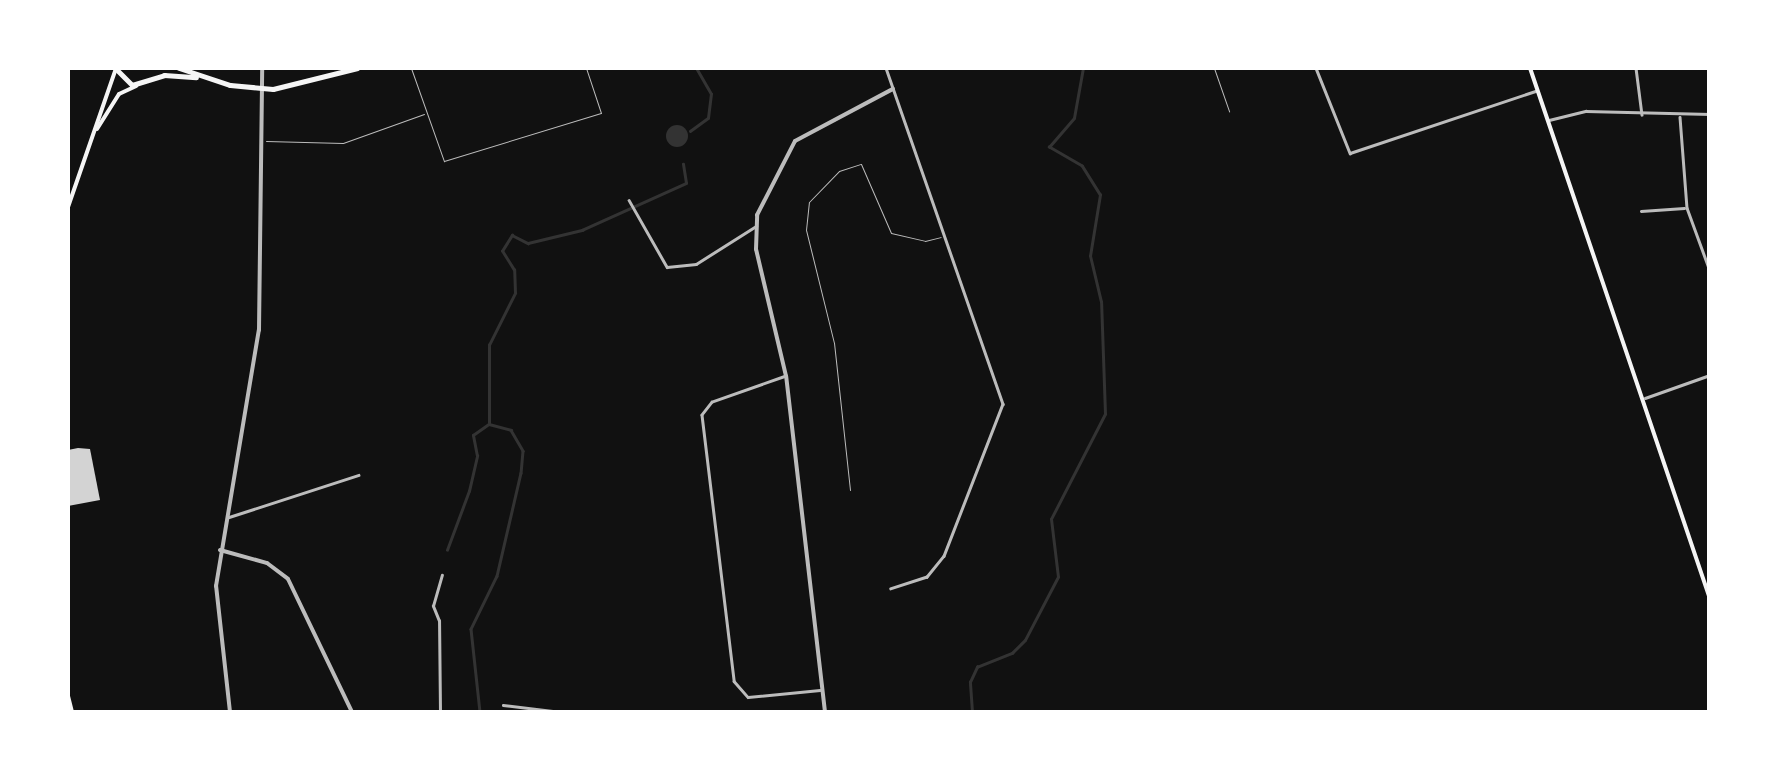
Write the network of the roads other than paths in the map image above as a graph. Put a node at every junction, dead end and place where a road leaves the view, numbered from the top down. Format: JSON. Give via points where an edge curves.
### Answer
{"nodes":[{"id":1,"x":156,"y":68,"type":"edge"},
{"id":2,"x":178,"y":68,"type":"edge"},
{"id":3,"x":262,"y":68,"type":"edge"},
{"id":4,"x":357,"y":68,"type":"edge"},
{"id":5,"x":411,"y":68,"type":"edge"},
{"id":6,"x":586,"y":68,"type":"edge"},
{"id":7,"x":886,"y":68,"type":"edge"},
{"id":8,"x":1214,"y":68,"type":"edge"},
{"id":9,"x":1316,"y":68,"type":"edge"},
{"id":10,"x":1530,"y":68,"type":"edge"},
{"id":11,"x":1636,"y":68,"type":"edge"},
{"id":12,"x":115,"y":69,"type":"edge"},
{"id":13,"x":204,"y":78,"type":"junction"},
{"id":14,"x":147,"y":82,"type":"junction"},
{"id":15,"x":138,"y":86,"type":"junction"},
{"id":16,"x":893,"y":89,"type":"junction"},
{"id":17,"x":1538,"y":90,"type":"junction"},
{"id":18,"x":1229,"y":110,"type":"dead end"},
{"id":19,"x":427,"y":113,"type":"junction"},
{"id":20,"x":1710,"y":114,"type":"edge"},
{"id":21,"x":1680,"y":115,"type":"junction"},
{"id":22,"x":1642,"y":116,"type":"junction"},
{"id":23,"x":1548,"y":121,"type":"junction"},
{"id":24,"x":94,"y":133,"type":"junction"},
{"id":25,"x":263,"y":140,"type":"junction"},
{"id":26,"x":629,"y":200,"type":"dead end"},
{"id":27,"x":68,"y":207,"type":"edge"},
{"id":28,"x":1687,"y":208,"type":"junction"},
{"id":29,"x":1641,"y":211,"type":"dead end"},
{"id":30,"x":757,"y":225,"type":"junction"},
{"id":31,"x":944,"y":236,"type":"junction"},
{"id":32,"x":1710,"y":271,"type":"edge"},
{"id":33,"x":1710,"y":375,"type":"edge"},
{"id":34,"x":786,"y":376,"type":"junction"},
{"id":35,"x":1642,"y":399,"type":"junction"},
{"id":36,"x":358,"y":475,"type":"dead end"},
{"id":37,"x":850,"y":490,"type":"dead end"},
{"id":38,"x":228,"y":517,"type":"junction"},
{"id":39,"x":220,"y":550,"type":"junction"},
{"id":40,"x":442,"y":575,"type":"dead end"},
{"id":41,"x":892,"y":589,"type":"dead end"},
{"id":42,"x":1710,"y":599,"type":"edge"},
{"id":43,"x":822,"y":690,"type":"junction"},
{"id":44,"x":68,"y":696,"type":"edge"},
{"id":45,"x":503,"y":705,"type":"dead end"},
{"id":46,"x":534,"y":710,"type":"edge"},
{"id":47,"x":72,"y":712,"type":"edge"},
{"id":48,"x":230,"y":712,"type":"edge"},
{"id":49,"x":352,"y":712,"type":"edge"},
{"id":50,"x":440,"y":712,"type":"edge"},
{"id":51,"x":561,"y":712,"type":"edge"},
{"id":52,"x":825,"y":712,"type":"edge"}],
"edges":[{"from":1,"to":14,"type":"main road"},
{"from":2,"to":13,"type":"main road"},
{"from":3,"to":25,"type":"street"},
{"from":4,"to":13,"type":"main road","via":[[284,88]]},
{"from":5,"to":19,"type":"lane"},
{"from":6,"to":19,"type":"lane","via":[[601,113],[505,146],[444,161]]},
{"from":7,"to":16,"type":"street"},
{"from":8,"to":18,"type":"lane"},
{"from":9,"to":17,"type":"street","via":[[1350,154]]},
{"from":10,"to":17,"type":"main road"},
{"from":11,"to":22,"type":"street"},
{"from":12,"to":15,"type":"main road"},
{"from":12,"to":24,"type":"main road"},
{"from":13,"to":14,"type":"main road"},
{"from":14,"to":15,"type":"main road"},
{"from":15,"to":24,"type":"main road","via":[[119,94]]},
{"from":16,"to":30,"type":"street","via":[[795,142],[766,188]]},
{"from":16,"to":31,"type":"street"},
{"from":17,"to":23,"type":"main road"},
{"from":19,"to":25,"type":"lane","via":[[343,143]]},
{"from":20,"to":21,"type":"street"},
{"from":21,"to":22,"type":"street"},
{"from":21,"to":28,"type":"street"},
{"from":22,"to":23,"type":"street","via":[[1586,111]]},
{"from":23,"to":35,"type":"main road"},
{"from":24,"to":27,"type":"main road"},
{"from":25,"to":38,"type":"street","via":[[259,330]]},
{"from":26,"to":30,"type":"street","via":[[668,267],[696,264]]},
{"from":28,"to":29,"type":"street"},
{"from":28,"to":32,"type":"street"},
{"from":30,"to":34,"type":"street","via":[[756,249]]},
{"from":31,"to":37,"type":"lane","via":[[924,241],[891,233],[860,164],[839,172],[809,202],[806,230],[834,342]]},
{"from":31,"to":41,"type":"street","via":[[1002,404],[944,556],[927,577]]},
{"from":33,"to":35,"type":"street"},
{"from":34,"to":43,"type":"street"},
{"from":34,"to":43,"type":"street","via":[[712,402],[702,415],[734,682],[748,697]]},
{"from":35,"to":42,"type":"main road"},
{"from":36,"to":38,"type":"street"},
{"from":38,"to":39,"type":"street"},
{"from":39,"to":48,"type":"street","via":[[216,586]]},
{"from":39,"to":49,"type":"street","via":[[267,564],[288,579]]},
{"from":40,"to":50,"type":"street","via":[[433,606]]},
{"from":43,"to":52,"type":"street"},
{"from":44,"to":47,"type":"main road"},
{"from":45,"to":46,"type":"street"},
{"from":46,"to":51,"type":"street"}]}
